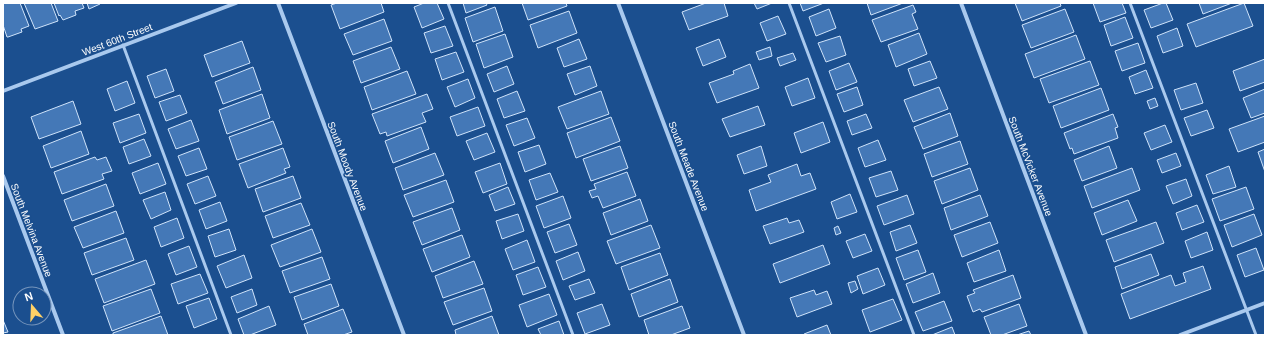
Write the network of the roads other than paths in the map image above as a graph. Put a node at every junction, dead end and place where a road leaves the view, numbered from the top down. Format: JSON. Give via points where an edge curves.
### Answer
{"nodes":[{"id":1,"x":236,"y":3,"type":"edge"},
{"id":2,"x":278,"y":3,"type":"edge"},
{"id":3,"x":448,"y":3,"type":"edge"},
{"id":4,"x":618,"y":3,"type":"edge"},
{"id":5,"x":789,"y":3,"type":"edge"},
{"id":6,"x":961,"y":3,"type":"edge"},
{"id":7,"x":1130,"y":3,"type":"edge"},
{"id":8,"x":123,"y":45,"type":"junction"},
{"id":9,"x":3,"y":91,"type":"edge"},
{"id":10,"x":3,"y":176,"type":"edge"},
{"id":11,"x":1265,"y":303,"type":"edge"},
{"id":12,"x":1246,"y":310,"type":"junction"},
{"id":13,"x":63,"y":335,"type":"edge"},
{"id":14,"x":231,"y":335,"type":"edge"},
{"id":15,"x":404,"y":335,"type":"edge"},
{"id":16,"x":573,"y":335,"type":"edge"},
{"id":17,"x":744,"y":335,"type":"edge"},
{"id":18,"x":914,"y":335,"type":"edge"},
{"id":19,"x":1086,"y":335,"type":"edge"},
{"id":20,"x":1180,"y":335,"type":"edge"},
{"id":21,"x":1256,"y":335,"type":"edge"}],
"edges":[{"from":1,"to":8,"type":"street","name":"West 60th Street"},
{"from":2,"to":15,"type":"street","name":"South Moody Avenue"},
{"from":3,"to":16,"type":"lane"},
{"from":4,"to":17,"type":"street","name":"South Meade Avenue"},
{"from":5,"to":18,"type":"lane"},
{"from":6,"to":19,"type":"street","name":"South McVicker Avenue"},
{"from":7,"to":12,"type":"lane"},
{"from":8,"to":9,"type":"street","name":"West 60th Street"},
{"from":8,"to":14,"type":"lane"},
{"from":10,"to":13,"type":"street","name":"South Melvina Avenue"},
{"from":11,"to":12,"type":"street"},
{"from":12,"to":20,"type":"street"},
{"from":12,"to":21,"type":"lane"}]}
